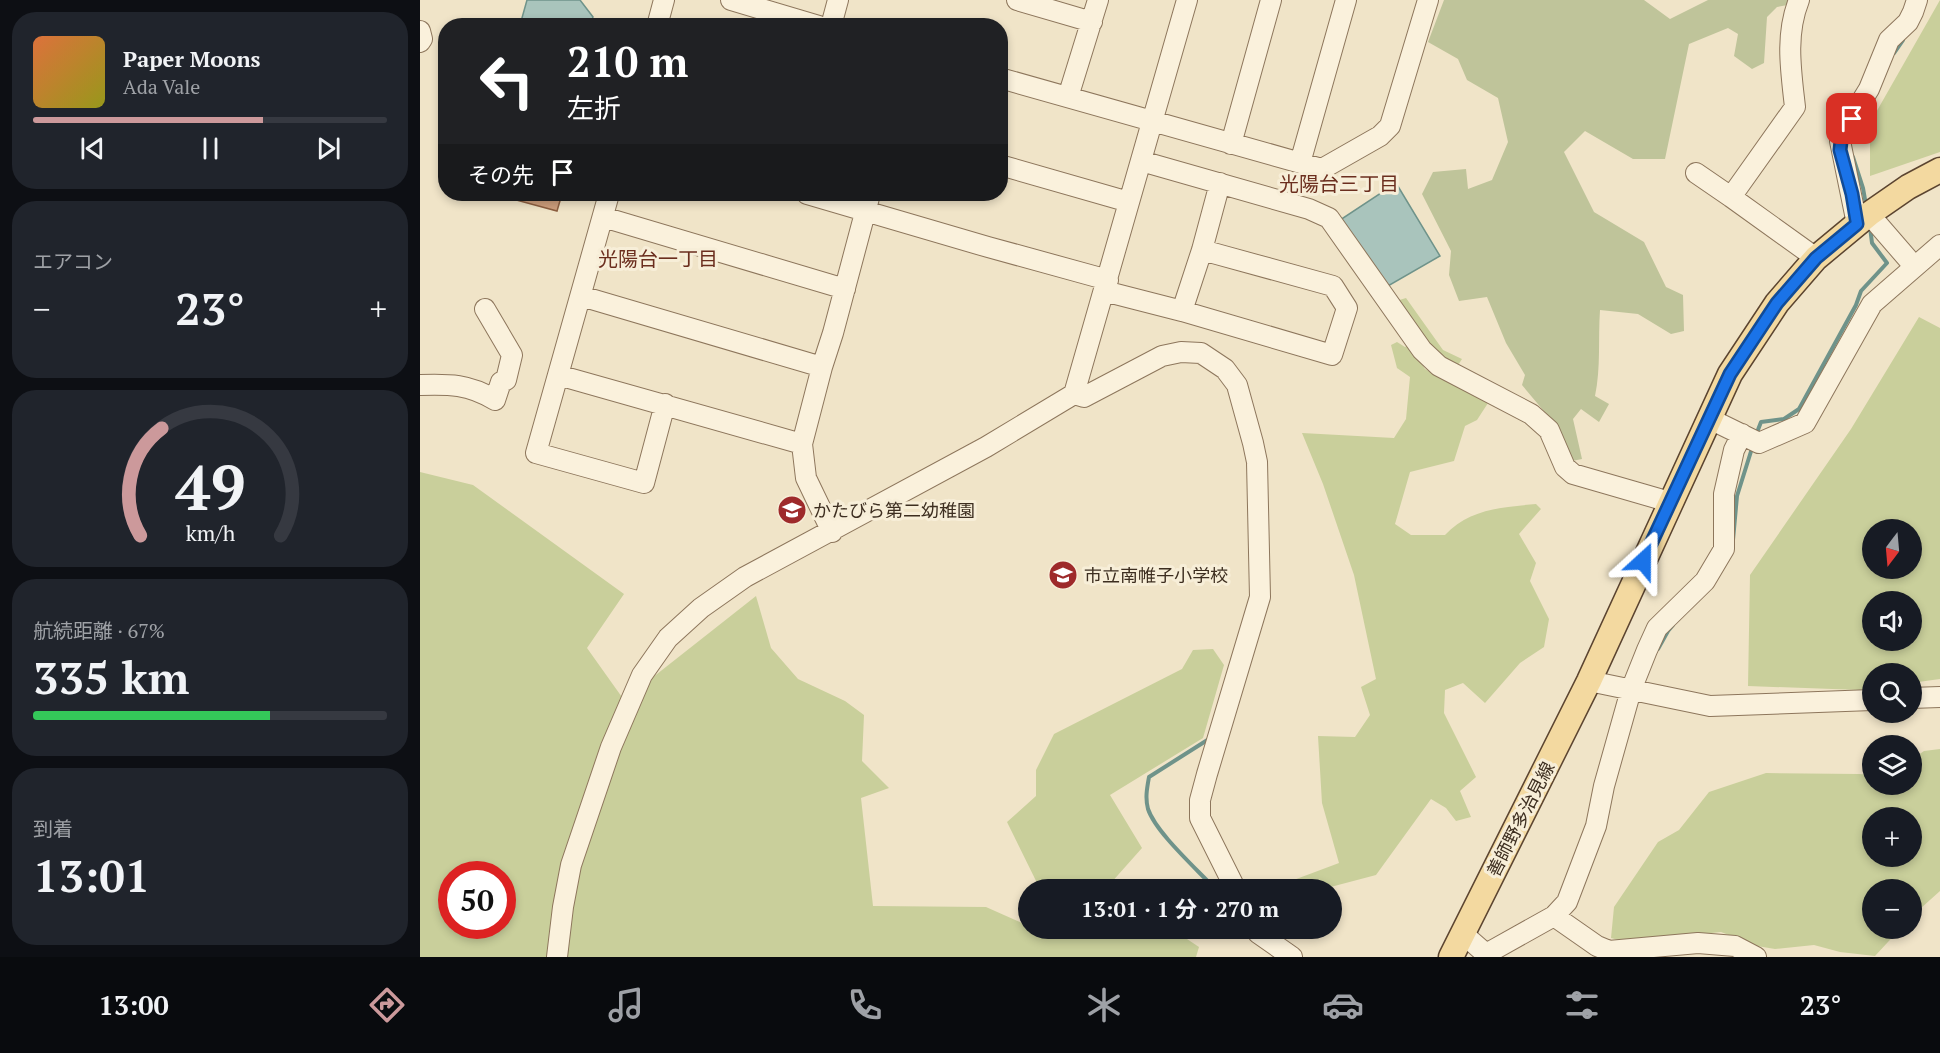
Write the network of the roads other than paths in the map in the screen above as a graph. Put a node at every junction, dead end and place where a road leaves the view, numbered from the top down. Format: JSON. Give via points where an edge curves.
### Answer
{"nodes":[{"id":1,"x":664,"y":0,"type":"edge"},
{"id":2,"x":838,"y":0,"type":"edge"},
{"id":3,"x":1017,"y":0,"type":"edge"},
{"id":4,"x":1098,"y":0,"type":"edge"},
{"id":5,"x":1187,"y":0,"type":"edge"},
{"id":6,"x":1271,"y":0,"type":"edge"},
{"id":7,"x":1346,"y":0,"type":"edge"},
{"id":8,"x":1428,"y":0,"type":"edge"},
{"id":9,"x":1799,"y":0,"type":"edge"},
{"id":10,"x":1917,"y":0,"type":"edge"},
{"id":11,"x":737,"y":1,"type":"edge"},
{"id":12,"x":659,"y":18,"type":"edge"},
{"id":13,"x":793,"y":18,"type":"edge"},
{"id":14,"x":833,"y":18,"type":"edge"},
{"id":15,"x":1092,"y":22,"type":"junction"},
{"id":16,"x":420,"y":31,"type":"edge"},
{"id":17,"x":420,"y":42,"type":"edge"},
{"id":18,"x":1008,"y":80,"type":"edge"},
{"id":19,"x":1068,"y":97,"type":"junction"},
{"id":20,"x":1152,"y":122,"type":"junction"},
{"id":21,"x":1232,"y":144,"type":"junction"},
{"id":22,"x":1141,"y":161,"type":"junction"},
{"id":23,"x":1300,"y":163,"type":"junction"},
{"id":24,"x":1008,"y":167,"type":"edge"},
{"id":25,"x":1940,"y":170,"type":"edge"},
{"id":26,"x":1696,"y":173,"type":"dead end"},
{"id":27,"x":1220,"y":183,"type":"junction"},
{"id":28,"x":1731,"y":197,"type":"junction"},
{"id":29,"x":607,"y":201,"type":"edge"},
{"id":30,"x":868,"y":202,"type":"edge"},
{"id":31,"x":1129,"y":202,"type":"junction"},
{"id":32,"x":603,"y":217,"type":"junction"},
{"id":33,"x":1868,"y":220,"type":"junction"},
{"id":34,"x":1202,"y":250,"type":"junction"},
{"id":35,"x":1928,"y":256,"type":"edge"},
{"id":36,"x":1816,"y":258,"type":"junction"},
{"id":37,"x":1106,"y":285,"type":"junction"},
{"id":38,"x":845,"y":289,"type":"junction"},
{"id":39,"x":581,"y":296,"type":"junction"},
{"id":40,"x":485,"y":309,"type":"dead end"},
{"id":41,"x":1182,"y":311,"type":"junction"},
{"id":42,"x":822,"y":367,"type":"junction"},
{"id":43,"x":558,"y":375,"type":"junction"},
{"id":44,"x":420,"y":385,"type":"edge"},
{"id":45,"x":1074,"y":394,"type":"junction"},
{"id":46,"x":665,"y":404,"type":"junction"},
{"id":47,"x":1710,"y":419,"type":"junction"},
{"id":48,"x":1749,"y":438,"type":"junction"},
{"id":49,"x":802,"y":444,"type":"junction"},
{"id":50,"x":1670,"y":502,"type":"junction"},
{"id":51,"x":832,"y":532,"type":"junction"},
{"id":52,"x":1589,"y":681,"type":"junction"},
{"id":53,"x":1640,"y":692,"type":"junction"},
{"id":54,"x":1940,"y":697,"type":"edge"},
{"id":55,"x":1922,"y":698,"type":"edge"},
{"id":56,"x":1862,"y":700,"type":"edge"},
{"id":57,"x":1230,"y":879,"type":"edge"},
{"id":58,"x":1562,"y":921,"type":"junction"},
{"id":59,"x":1462,"y":933,"type":"junction"},
{"id":60,"x":1266,"y":939,"type":"edge"},
{"id":61,"x":557,"y":957,"type":"edge"},
{"id":62,"x":1292,"y":957,"type":"edge"},
{"id":63,"x":1451,"y":957,"type":"edge"},
{"id":64,"x":1756,"y":957,"type":"edge"}],
"edges":[{"from":1,"to":12,"type":"street"},
{"from":2,"to":14,"type":"street"},
{"from":3,"to":15,"type":"street"},
{"from":4,"to":15,"type":"street"},
{"from":5,"to":20,"type":"street"},
{"from":6,"to":21,"type":"street"},
{"from":7,"to":23,"type":"street"},
{"from":8,"to":23,"type":"street","via":[[1390,126],[1380,136],[1322,169]]},
{"from":9,"to":28,"type":"street","via":[[1789,51],[1794,107]]},
{"from":10,"to":33,"type":"street","via":[[1908,22],[1889,40],[1869,90],[1840,141]]},
{"from":11,"to":13,"type":"street"},
{"from":15,"to":19,"type":"street"},
{"from":16,"to":17,"type":"street"},
{"from":18,"to":19,"type":"street"},
{"from":19,"to":20,"type":"street"},
{"from":20,"to":21,"type":"street"},
{"from":20,"to":22,"type":"street"},
{"from":21,"to":23,"type":"street"},
{"from":22,"to":27,"type":"street"},
{"from":22,"to":31,"type":"street"},
{"from":24,"to":31,"type":"street"},
{"from":25,"to":33,"type":"main road","name":"善師野多治見線","via":[[1908,187]]},
{"from":26,"to":28,"type":"street"},
{"from":27,"to":34,"type":"street"},
{"from":27,"to":50,"type":"street","via":[[1329,218],[1422,350],[1438,366],[1531,414],[1549,430],[1573,474]]},
{"from":28,"to":36,"type":"street"},
{"from":29,"to":32,"type":"street"},
{"from":30,"to":37,"type":"street"},
{"from":30,"to":38,"type":"street"},
{"from":31,"to":37,"type":"street"},
{"from":32,"to":38,"type":"street"},
{"from":32,"to":39,"type":"street"},
{"from":33,"to":35,"type":"street","via":[[1898,246]]},
{"from":33,"to":36,"type":"main road","name":"善師野多治見線"},
{"from":34,"to":41,"type":"street"},
{"from":34,"to":41,"type":"street","via":[[1333,286],[1347,308],[1332,355]]},
{"from":35,"to":48,"type":"street","via":[[1872,304],[1805,423]]},
{"from":36,"to":47,"type":"main road","name":"善師野多治見線","via":[[1777,303],[1749,345],[1730,374]]},
{"from":37,"to":41,"type":"street"},
{"from":37,"to":45,"type":"street"},
{"from":38,"to":42,"type":"street"},
{"from":39,"to":42,"type":"street"},
{"from":39,"to":43,"type":"street"},
{"from":40,"to":44,"type":"street","via":[[512,355],[506,380],[501,382],[495,400],[481,391],[452,383]]},
{"from":42,"to":49,"type":"street"},
{"from":43,"to":46,"type":"street"},
{"from":43,"to":46,"type":"street","via":[[536,453],[644,483]]},
{"from":45,"to":51,"type":"street"},
{"from":45,"to":57,"type":"street","via":[[1084,397],[1162,356],[1181,352],[1201,353],[1225,369],[1237,385],[1257,462],[1260,597],[1200,800],[1200,818]]},
{"from":46,"to":49,"type":"street"},
{"from":47,"to":48,"type":"street"},
{"from":47,"to":50,"type":"main road","name":"善師野多治見線"},
{"from":48,"to":53,"type":"street","via":[[1734,450],[1724,494],[1725,538],[1721,556],[1705,581],[1657,628]]},
{"from":49,"to":51,"type":"street","via":[[806,478]]},
{"from":50,"to":52,"type":"main road","name":"善師野多治見線"},
{"from":51,"to":61,"type":"street","via":[[745,577],[700,609],[669,638],[642,675],[611,747],[571,865]]},
{"from":52,"to":53,"type":"street"},
{"from":52,"to":59,"type":"main road","name":"善師野多治見線"},
{"from":53,"to":56,"type":"street","via":[[1710,706]]},
{"from":53,"to":58,"type":"street"},
{"from":54,"to":55,"type":"street"},
{"from":58,"to":59,"type":"street","via":[[1486,954]]},
{"from":58,"to":64,"type":"street","via":[[1609,951],[1698,943],[1734,946]]},
{"from":59,"to":63,"type":"main road","name":"善師野多治見線"},
{"from":60,"to":62,"type":"street"}]}
